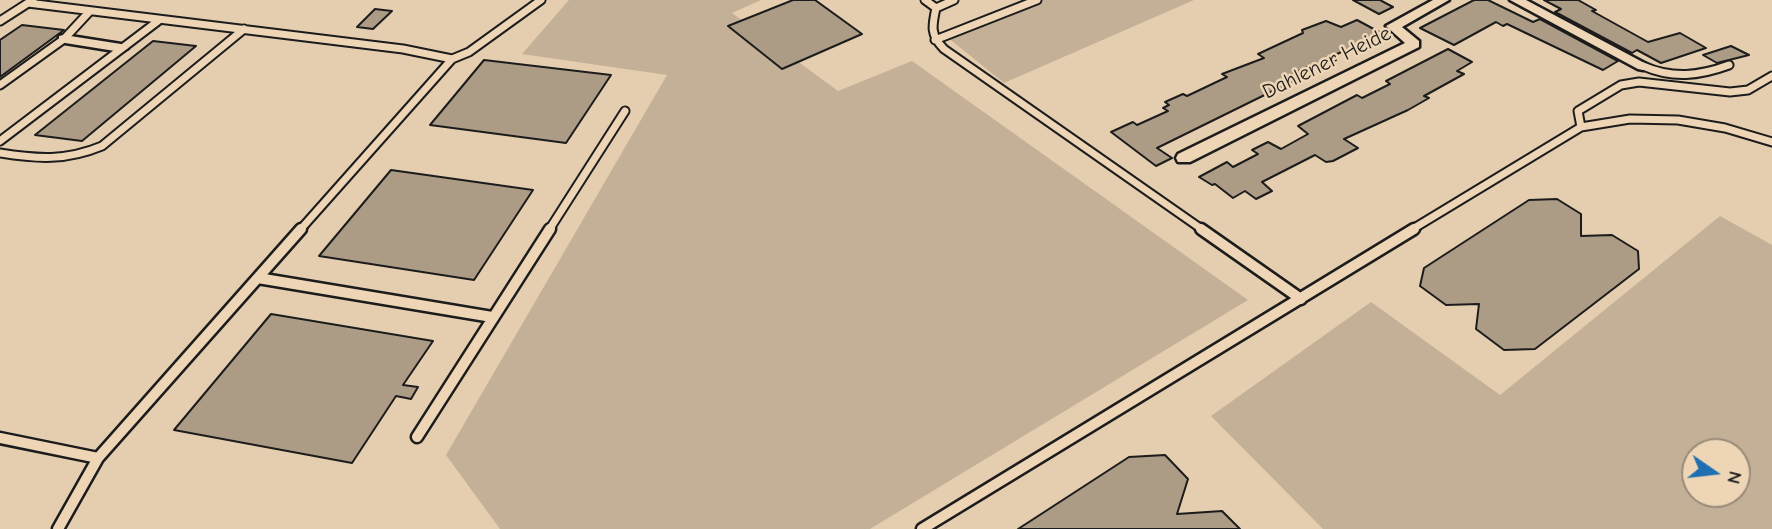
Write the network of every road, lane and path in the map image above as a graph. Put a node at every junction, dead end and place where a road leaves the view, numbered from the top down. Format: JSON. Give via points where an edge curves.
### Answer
{"nodes":[{"id":1,"x":541,"y":0,"type":"edge"},
{"id":2,"x":925,"y":0,"type":"edge"},
{"id":3,"x":954,"y":0,"type":"edge"},
{"id":4,"x":1037,"y":0,"type":"edge"},
{"id":5,"x":1443,"y":0,"type":"edge"},
{"id":6,"x":1516,"y":0,"type":"edge"},
{"id":7,"x":31,"y":2,"type":"edge"},
{"id":8,"x":936,"y":8,"type":"junction"},
{"id":9,"x":90,"y":11,"type":"junction"},
{"id":10,"x":0,"y":21,"type":"edge"},
{"id":11,"x":158,"y":21,"type":"junction"},
{"id":12,"x":244,"y":29,"type":"junction"},
{"id":13,"x":64,"y":39,"type":"junction"},
{"id":14,"x":935,"y":40,"type":"junction"},
{"id":15,"x":121,"y":48,"type":"junction"},
{"id":16,"x":453,"y":59,"type":"junction"},
{"id":17,"x":1729,"y":65,"type":"dead end"},
{"id":18,"x":1643,"y":66,"type":"joint"},
{"id":19,"x":1772,"y":76,"type":"edge"},
{"id":20,"x":0,"y":85,"type":"edge"},
{"id":21,"x":625,"y":111,"type":"dead end"},
{"id":22,"x":1581,"y":127,"type":"junction"},
{"id":23,"x":0,"y":141,"type":"edge"},
{"id":24,"x":1772,"y":142,"type":"edge"},
{"id":25,"x":0,"y":153,"type":"edge"},
{"id":26,"x":1184,"y":158,"type":"dead end"},
{"id":27,"x":258,"y":278,"type":"junction"},
{"id":28,"x":1301,"y":299,"type":"junction"},
{"id":29,"x":492,"y":317,"type":"junction"},
{"id":30,"x":417,"y":437,"type":"dead end"},
{"id":31,"x":0,"y":438,"type":"edge"},
{"id":32,"x":98,"y":458,"type":"junction"},
{"id":33,"x":58,"y":529,"type":"edge"},
{"id":34,"x":922,"y":529,"type":"edge"}],
"edges":[{"from":1,"to":16,"type":"lane"},
{"from":2,"to":8,"type":"lane"},
{"from":3,"to":8,"type":"lane"},
{"from":4,"to":14,"type":"lane"},
{"from":5,"to":26,"type":"street","name":"Dahlener Heide","via":[[1393,26],[1414,44]]},
{"from":6,"to":18,"type":"street"},
{"from":7,"to":9,"type":"lane"},
{"from":7,"to":10,"type":"lane"},
{"from":8,"to":14,"type":"lane"},
{"from":9,"to":11,"type":"lane"},
{"from":9,"to":13,"type":"lane"},
{"from":11,"to":12,"type":"lane"},
{"from":11,"to":15,"type":"lane"},
{"from":12,"to":16,"type":"lane"},
{"from":12,"to":25,"type":"lane","via":[[102,146],[77,158],[46,161]]},
{"from":13,"to":15,"type":"street"},
{"from":13,"to":20,"type":"lane"},
{"from":14,"to":28,"type":"lane"},
{"from":15,"to":23,"type":"lane"},
{"from":16,"to":27,"type":"lane"},
{"from":17,"to":18,"type":"lane","via":[[1684,78]]},
{"from":19,"to":22,"type":"lane","via":[[1748,90],[1730,92],[1639,82],[1621,85],[1578,111]]},
{"from":21,"to":29,"type":"lane"},
{"from":22,"to":24,"type":"lane","via":[[1646,117],[1686,120]]},
{"from":22,"to":28,"type":"lane"},
{"from":27,"to":29,"type":"lane"},
{"from":27,"to":32,"type":"lane"},
{"from":28,"to":34,"type":"lane"},
{"from":29,"to":30,"type":"lane"},
{"from":31,"to":32,"type":"lane"},
{"from":32,"to":33,"type":"lane"}]}
